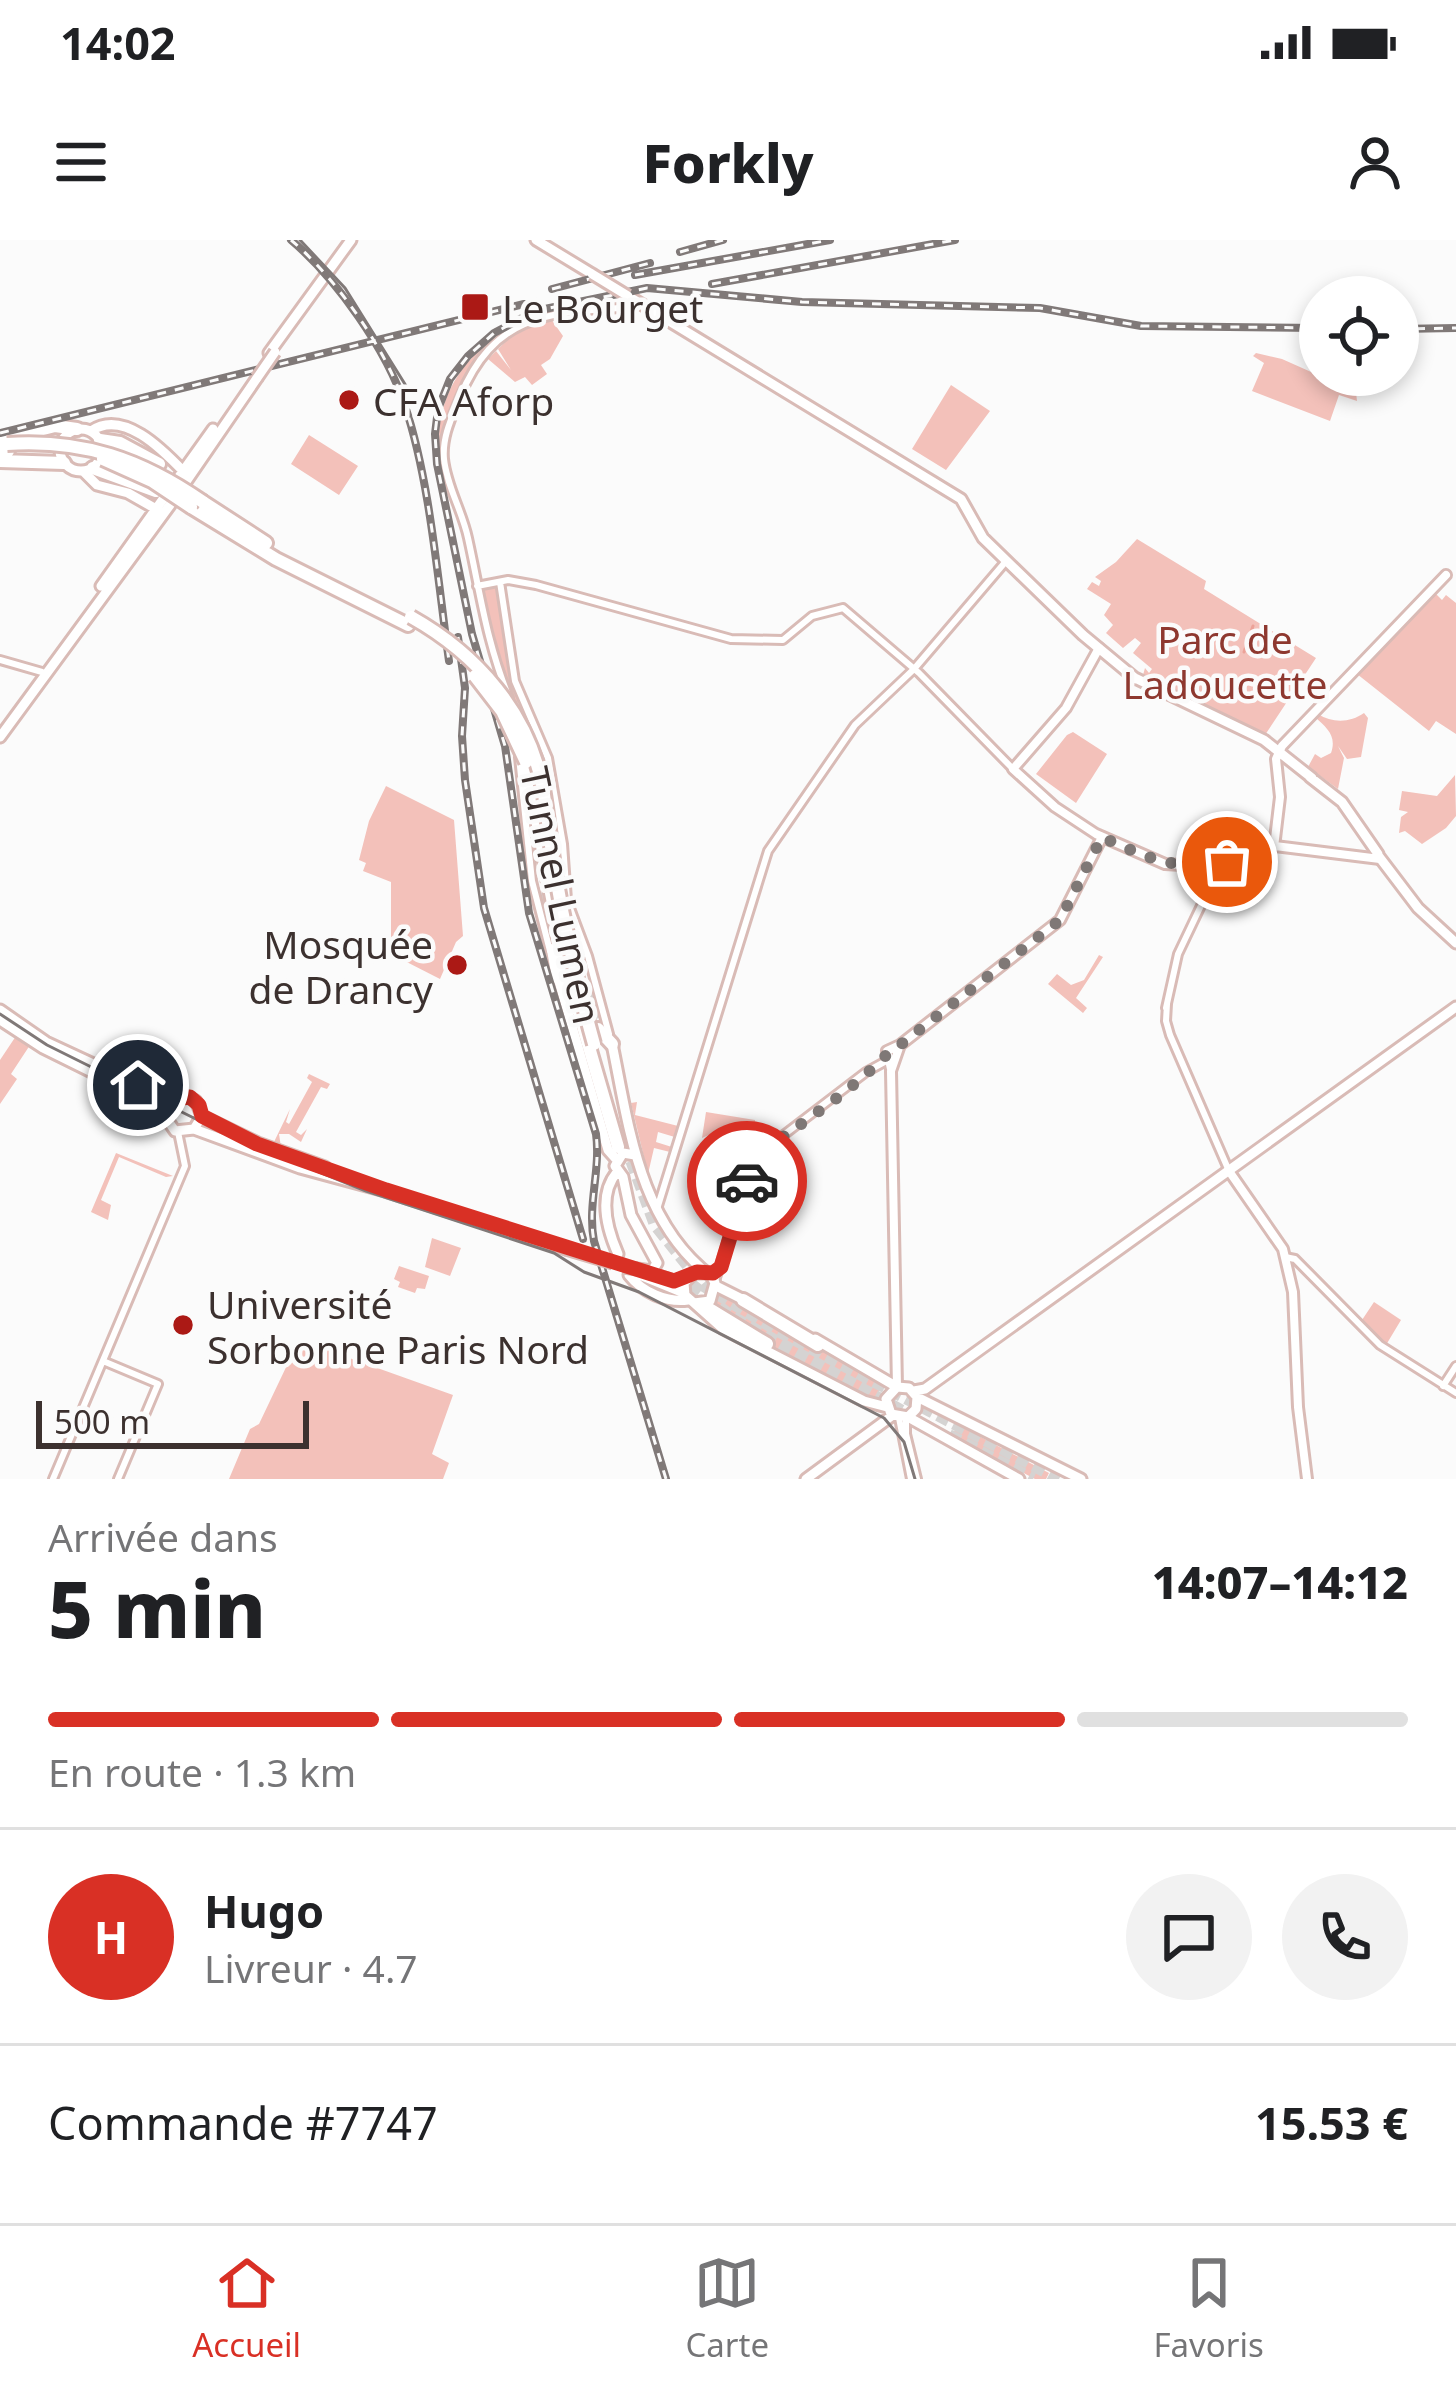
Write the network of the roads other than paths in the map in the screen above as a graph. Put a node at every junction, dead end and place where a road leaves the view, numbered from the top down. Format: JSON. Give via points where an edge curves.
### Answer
{"nodes":[{"id":1,"x":354,"y":240,"type":"edge"},
{"id":2,"x":536,"y":240,"type":"edge"},
{"id":3,"x":632,"y":299,"type":"junction"},
{"id":4,"x":255,"y":377,"type":"junction"},
{"id":5,"x":89,"y":434,"type":"junction"},
{"id":6,"x":3,"y":449,"type":"edge"},
{"id":7,"x":194,"y":456,"type":"junction"},
{"id":8,"x":164,"y":461,"type":"junction"},
{"id":9,"x":64,"y":463,"type":"junction"},
{"id":10,"x":88,"y":470,"type":"junction"},
{"id":11,"x":184,"y":470,"type":"junction"},
{"id":12,"x":178,"y":493,"type":"junction"},
{"id":13,"x":199,"y":508,"type":"junction"},
{"id":14,"x":160,"y":509,"type":"junction"},
{"id":15,"x":1006,"y":560,"type":"junction"},
{"id":16,"x":1446,"y":575,"type":"dead end"},
{"id":17,"x":500,"y":582,"type":"junction"},
{"id":18,"x":477,"y":586,"type":"junction"},
{"id":19,"x":410,"y":621,"type":"junction"},
{"id":20,"x":1099,"y":650,"type":"junction"},
{"id":21,"x":0,"y":660,"type":"edge"},
{"id":22,"x":914,"y":668,"type":"junction"},
{"id":23,"x":42,"y":672,"type":"junction"},
{"id":24,"x":0,"y":734,"type":"edge"},
{"id":25,"x":1277,"y":753,"type":"junction"},
{"id":26,"x":1012,"y":769,"type":"junction"},
{"id":27,"x":1103,"y":841,"type":"junction"},
{"id":28,"x":1276,"y":846,"type":"junction"},
{"id":29,"x":1370,"y":848,"type":"junction"},
{"id":30,"x":1217,"y":868,"type":"junction"},
{"id":31,"x":552,"y":943,"type":"tunnel mouth"},
{"id":32,"x":1456,"y":943,"type":"edge"},
{"id":33,"x":558,"y":978,"type":"junction"},
{"id":34,"x":1456,"y":1007,"type":"edge"},
{"id":35,"x":0,"y":1010,"type":"edge"},
{"id":36,"x":0,"y":1020,"type":"edge"},
{"id":37,"x":603,"y":1036,"type":"junction"},
{"id":38,"x":890,"y":1057,"type":"junction"},
{"id":39,"x":171,"y":1100,"type":"junction"},
{"id":40,"x":164,"y":1115,"type":"junction"},
{"id":41,"x":202,"y":1116,"type":"junction"},
{"id":42,"x":187,"y":1131,"type":"junction"},
{"id":43,"x":253,"y":1142,"type":"junction"},
{"id":44,"x":266,"y":1146,"type":"junction"},
{"id":45,"x":626,"y":1150,"type":"junction"},
{"id":46,"x":639,"y":1170,"type":"junction"},
{"id":47,"x":1229,"y":1171,"type":"junction"},
{"id":48,"x":620,"y":1174,"type":"junction"},
{"id":49,"x":355,"y":1180,"type":"junction"},
{"id":50,"x":657,"y":1202,"type":"junction"},
{"id":51,"x":618,"y":1254,"type":"dead end"},
{"id":52,"x":1285,"y":1257,"type":"junction"},
{"id":53,"x":631,"y":1271,"type":"junction"},
{"id":54,"x":686,"y":1278,"type":"junction"},
{"id":55,"x":711,"y":1278,"type":"junction"},
{"id":56,"x":692,"y":1300,"type":"junction"},
{"id":57,"x":743,"y":1300,"type":"junction"},
{"id":58,"x":767,"y":1344,"type":"dead end"},
{"id":59,"x":818,"y":1345,"type":"dead end"},
{"id":60,"x":103,"y":1361,"type":"junction"},
{"id":61,"x":1456,"y":1366,"type":"edge"},
{"id":62,"x":899,"y":1386,"type":"junction"},
{"id":63,"x":1443,"y":1386,"type":"junction"},
{"id":64,"x":1456,"y":1393,"type":"edge"},
{"id":65,"x":915,"y":1394,"type":"junction"},
{"id":66,"x":897,"y":1414,"type":"junction"},
{"id":67,"x":924,"y":1428,"type":"junction"},
{"id":68,"x":905,"y":1431,"type":"junction"},
{"id":69,"x":53,"y":1479,"type":"edge"},
{"id":70,"x":118,"y":1479,"type":"edge"},
{"id":71,"x":806,"y":1479,"type":"edge"},
{"id":72,"x":914,"y":1479,"type":"edge"},
{"id":73,"x":1019,"y":1479,"type":"edge"},
{"id":74,"x":1081,"y":1479,"type":"edge"},
{"id":75,"x":1307,"y":1479,"type":"edge"}],
"edges":[{"from":1,"to":4,"type":"main road","bridge":true},
{"from":2,"to":3,"type":"main road","bridge":true},
{"from":3,"to":15,"type":"main road","via":[[964,504]]},
{"from":3,"to":18,"type":"street","via":[[634,307],[564,310],[529,321],[494,347],[466,383],[444,460]]},
{"from":4,"to":7,"type":"main road"},
{"from":4,"to":12,"type":"main road"},
{"from":5,"to":6,"type":"highway","via":[[55,427]]},
{"from":5,"to":8,"type":"highway"},
{"from":5,"to":9,"type":"main road","via":[[66,435]]},
{"from":5,"to":10,"type":"main road","via":[[101,459]]},
{"from":6,"to":9,"type":"highway"},
{"from":6,"to":13,"type":"highway","bridge":true,"via":[[50,442],[101,450],[158,472]]},
{"from":7,"to":8,"type":"main road"},
{"from":7,"to":11,"type":"main road"},
{"from":8,"to":11,"type":"main road"},
{"from":8,"to":13,"type":"highway","bridge":true},
{"from":9,"to":10,"type":"main road"},
{"from":10,"to":13,"type":"highway","bridge":true},
{"from":10,"to":14,"type":"main road","via":[[98,485]]},
{"from":11,"to":12,"type":"main road"},
{"from":11,"to":14,"type":"main road"},
{"from":12,"to":14,"type":"main road"},
{"from":13,"to":19,"type":"highway"},
{"from":13,"to":19,"type":"highway","via":[[276,559]]},
{"from":14,"to":23,"type":"main road"},
{"from":14,"to":24,"type":"main road"},
{"from":15,"to":20,"type":"main road"},
{"from":15,"to":22,"type":"street"},
{"from":16,"to":25,"type":"main road"},
{"from":17,"to":18,"type":"street"},
{"from":17,"to":22,"type":"street","via":[[550,588],[736,640],[783,640],[821,611],[843,608]]},
{"from":17,"to":37,"type":"street","via":[[514,681],[548,758],[567,900]]},
{"from":18,"to":33,"type":"street","via":[[517,719],[532,881]]},
{"from":19,"to":37,"type":"highway","name":"Tunnel Lumen","bridge":true,"via":[[450,642],[519,722],[538,770],[563,916]]},
{"from":19,"to":45,"type":"highway","name":"Tunnel Lumen","bridge":true,"via":[[478,679],[526,762],[564,961]]},
{"from":20,"to":25,"type":"main road","via":[[1119,671]]},
{"from":20,"to":26,"type":"main road","via":[[1066,708]]},
{"from":21,"to":23,"type":"street"},
{"from":22,"to":26,"type":"street"},
{"from":22,"to":50,"type":"street","via":[[855,725],[766,854]]},
{"from":23,"to":24,"type":"main road"},
{"from":25,"to":28,"type":"main road"},
{"from":25,"to":29,"type":"main road","via":[[1339,799]]},
{"from":26,"to":27,"type":"main road"},
{"from":27,"to":30,"type":"main road","via":[[1168,865]]},
{"from":27,"to":38,"type":"main road","via":[[1060,920]]},
{"from":28,"to":29,"type":"main road"},
{"from":28,"to":30,"type":"main road"},
{"from":29,"to":32,"type":"main road"},
{"from":30,"to":47,"type":"street","via":[[1178,954],[1165,1022]]},
{"from":31,"to":33,"type":"highway"},
{"from":33,"to":45,"type":"main road","via":[[608,1150]]},
{"from":34,"to":47,"type":"main road"},
{"from":35,"to":39,"type":"main road","via":[[46,1042]]},
{"from":36,"to":40,"type":"main road"},
{"from":37,"to":45,"type":"highway","name":"Tunnel Lumen"},
{"from":37,"to":45,"type":"main road","via":[[616,1062]]},
{"from":38,"to":55,"type":"street","via":[[756,1161]]},
{"from":38,"to":62,"type":"main road"},
{"from":39,"to":40,"type":"main road"},
{"from":39,"to":41,"type":"main road","via":[[192,1098]]},
{"from":40,"to":42,"type":"main road"},
{"from":41,"to":42,"type":"main road"},
{"from":41,"to":43,"type":"main road"},
{"from":42,"to":49,"type":"main road"},
{"from":42,"to":60,"type":"street","via":[[185,1165]]},
{"from":43,"to":44,"type":"main road"},
{"from":43,"to":44,"type":"main road","via":[[266,1131]]},
{"from":44,"to":49,"type":"main road"},
{"from":45,"to":46,"type":"main road"},
{"from":45,"to":48,"type":"main road"},
{"from":46,"to":48,"type":"main road"},
{"from":46,"to":50,"type":"main road"},
{"from":47,"to":52,"type":"main road"},
{"from":47,"to":65,"type":"main road"},
{"from":48,"to":51,"type":"main road","via":[[608,1185],[606,1218]]},
{"from":48,"to":53,"type":"main road","via":[[657,1263]]},
{"from":49,"to":53,"type":"main road","bridge":true},
{"from":50,"to":55,"type":"main road","via":[[677,1244]]},
{"from":52,"to":63,"type":"street","via":[[1380,1345]]},
{"from":52,"to":75,"type":"main road"},
{"from":53,"to":54,"type":"main road"},
{"from":53,"to":56,"type":"main road"},
{"from":54,"to":55,"type":"main road"},
{"from":54,"to":56,"type":"main road"},
{"from":55,"to":56,"type":"main road","via":[[712,1298]]},
{"from":55,"to":57,"type":"main road"},
{"from":56,"to":58,"type":"highway"},
{"from":56,"to":66,"type":"main road","via":[[722,1328]]},
{"from":57,"to":59,"type":"highway"},
{"from":57,"to":62,"type":"main road"},
{"from":60,"to":69,"type":"street"},
{"from":60,"to":70,"type":"street","via":[[158,1384]]},
{"from":61,"to":63,"type":"street"},
{"from":62,"to":65,"type":"main road"},
{"from":62,"to":66,"type":"main road","via":[[888,1394]]},
{"from":63,"to":64,"type":"street"},
{"from":65,"to":66,"type":"main road","via":[[916,1409]]},
{"from":65,"to":74,"type":"main road"},
{"from":66,"to":67,"type":"main road"},
{"from":66,"to":68,"type":"street"},
{"from":66,"to":71,"type":"main road"},
{"from":66,"to":72,"type":"street"},
{"from":67,"to":68,"type":"main road"},
{"from":67,"to":73,"type":"main road"},
{"from":68,"to":72,"type":"street"}]}
